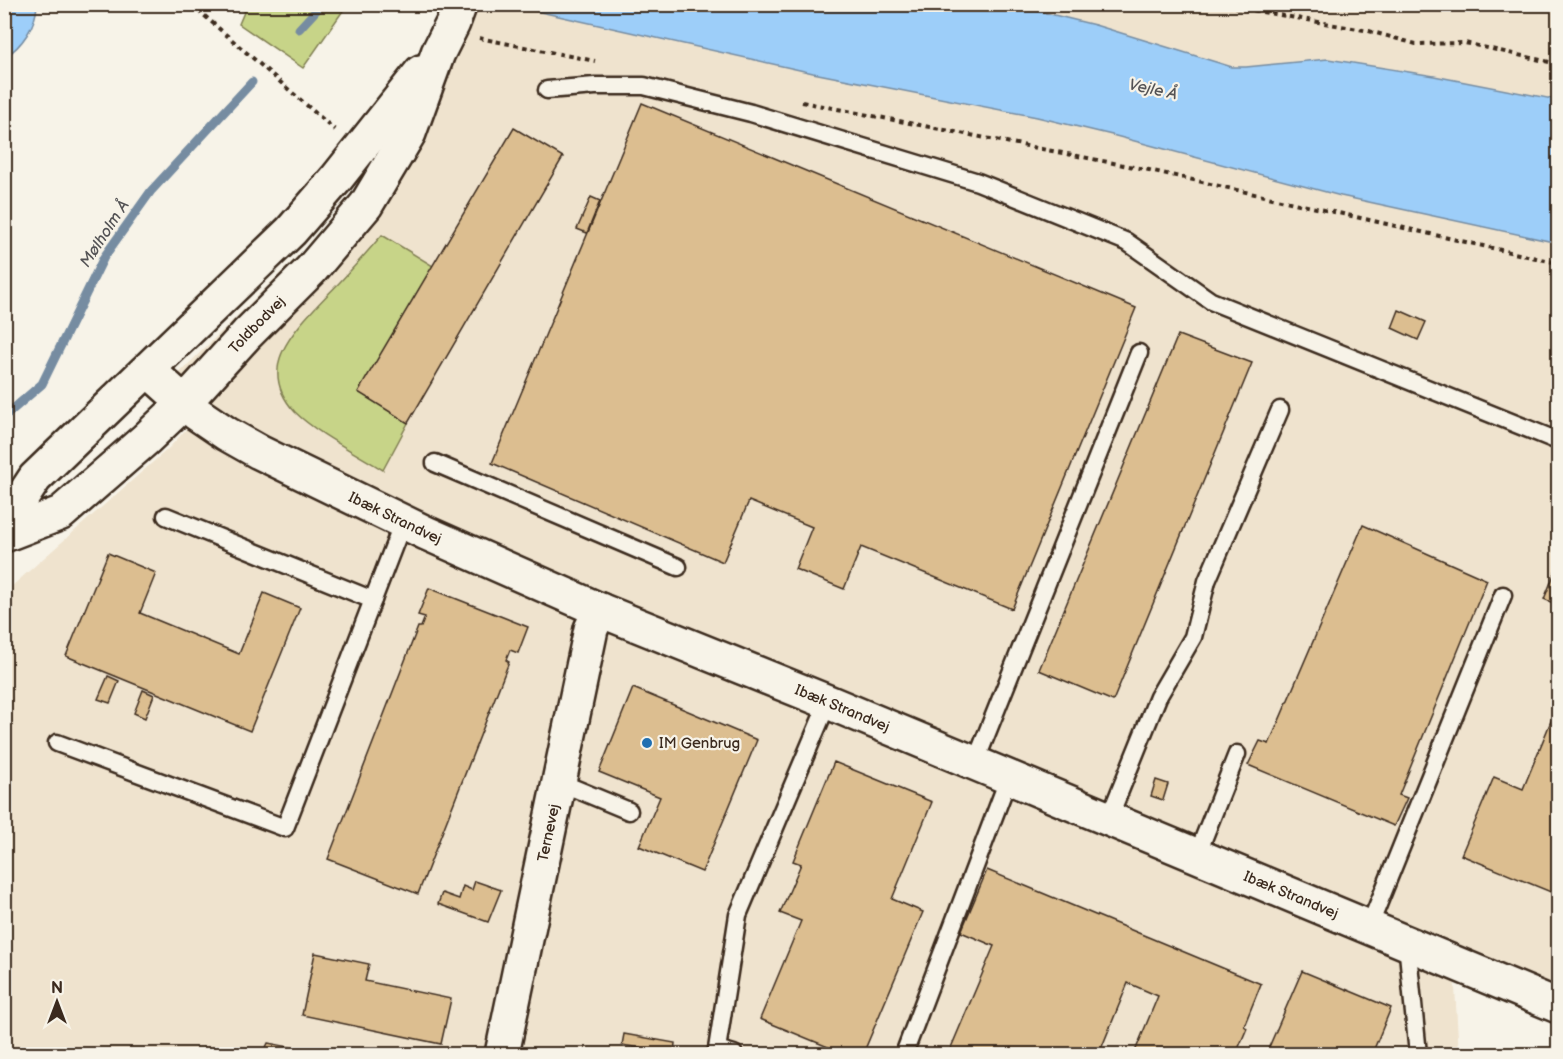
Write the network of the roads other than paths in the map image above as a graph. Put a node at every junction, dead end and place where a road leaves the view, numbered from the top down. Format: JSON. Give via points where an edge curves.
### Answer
{"nodes":[{"id":1,"x":450,"y":28,"type":"edge"},
{"id":2,"x":547,"y":90,"type":"dead end"},
{"id":3,"x":1139,"y":353,"type":"dead end"},
{"id":4,"x":148,"y":370,"type":"junction"},
{"id":5,"x":185,"y":402,"type":"junction"},
{"id":6,"x":1281,"y":410,"type":"dead end"},
{"id":7,"x":1558,"y":441,"type":"edge"},
{"id":8,"x":435,"y":463,"type":"dead end"},
{"id":9,"x":166,"y":516,"type":"dead end"},
{"id":10,"x":403,"y":522,"type":"junction"},
{"id":11,"x":4,"y":525,"type":"edge"},
{"id":12,"x":4,"y":535,"type":"edge"},
{"id":13,"x":678,"y":567,"type":"dead end"},
{"id":14,"x":1503,"y":595,"type":"dead end"},
{"id":15,"x":373,"y":600,"type":"junction"},
{"id":16,"x":600,"y":610,"type":"junction"},
{"id":17,"x":828,"y":702,"type":"junction"},
{"id":18,"x":57,"y":743,"type":"dead end"},
{"id":19,"x":1237,"y":754,"type":"dead end"},
{"id":20,"x":975,"y":763,"type":"junction"},
{"id":21,"x":1009,"y":777,"type":"junction"},
{"id":22,"x":559,"y":782,"type":"junction"},
{"id":23,"x":629,"y":811,"type":"dead end"},
{"id":24,"x":1109,"y":819,"type":"junction"},
{"id":25,"x":1197,"y":855,"type":"junction"},
{"id":26,"x":1369,"y":927,"type":"junction"},
{"id":27,"x":1407,"y":943,"type":"junction"},
{"id":28,"x":1558,"y":1006,"type":"edge"},
{"id":29,"x":502,"y":1054,"type":"edge"},
{"id":30,"x":734,"y":1054,"type":"edge"},
{"id":31,"x":904,"y":1054,"type":"edge"},
{"id":32,"x":1418,"y":1054,"type":"edge"}],
"edges":[{"from":1,"to":4,"type":"street","via":[[358,151],[291,231]]},
{"from":1,"to":5,"type":"street","name":"Toldbodvej","via":[[409,133],[366,205],[311,270]]},
{"from":2,"to":7,"type":"lane","via":[[644,86],[751,113],[978,182],[1127,242],[1211,301]]},
{"from":3,"to":20,"type":"lane"},
{"from":4,"to":5,"type":"street","name":"Ibæk Strandvej"},
{"from":4,"to":11,"type":"street","via":[[35,478]]},
{"from":5,"to":10,"type":"street","name":"Ibæk Strandvej","via":[[259,452]]},
{"from":5,"to":12,"type":"street","name":"Toldbodvej","via":[[61,513]]},
{"from":6,"to":24,"type":"lane","via":[[1207,581],[1193,637],[1158,697]]},
{"from":8,"to":13,"type":"lane"},
{"from":9,"to":15,"type":"lane"},
{"from":10,"to":15,"type":"lane"},
{"from":10,"to":16,"type":"street","name":"Ibæk Strandvej"},
{"from":14,"to":26,"type":"lane"},
{"from":15,"to":18,"type":"lane","via":[[285,828]]},
{"from":16,"to":17,"type":"street","name":"Ibæk Strandvej"},
{"from":16,"to":22,"type":"street","name":"Ternevej","via":[[591,629]]},
{"from":17,"to":20,"type":"street","name":"Ibæk Strandvej"},
{"from":17,"to":30,"type":"lane","via":[[738,915],[717,1049]]},
{"from":19,"to":25,"type":"lane"},
{"from":20,"to":21,"type":"street","name":"Ibæk Strandvej"},
{"from":21,"to":24,"type":"street","name":"Ibæk Strandvej"},
{"from":21,"to":31,"type":"lane"},
{"from":22,"to":23,"type":"lane"},
{"from":22,"to":29,"type":"street","name":"Ternevej"},
{"from":24,"to":25,"type":"street","name":"Ibæk Strandvej"},
{"from":25,"to":26,"type":"street","name":"Ibæk Strandvej"},
{"from":26,"to":27,"type":"street","name":"Ibæk Strandvej"},
{"from":27,"to":28,"type":"street","name":"Ibæk Strandvej"},
{"from":27,"to":32,"type":"lane"}]}
